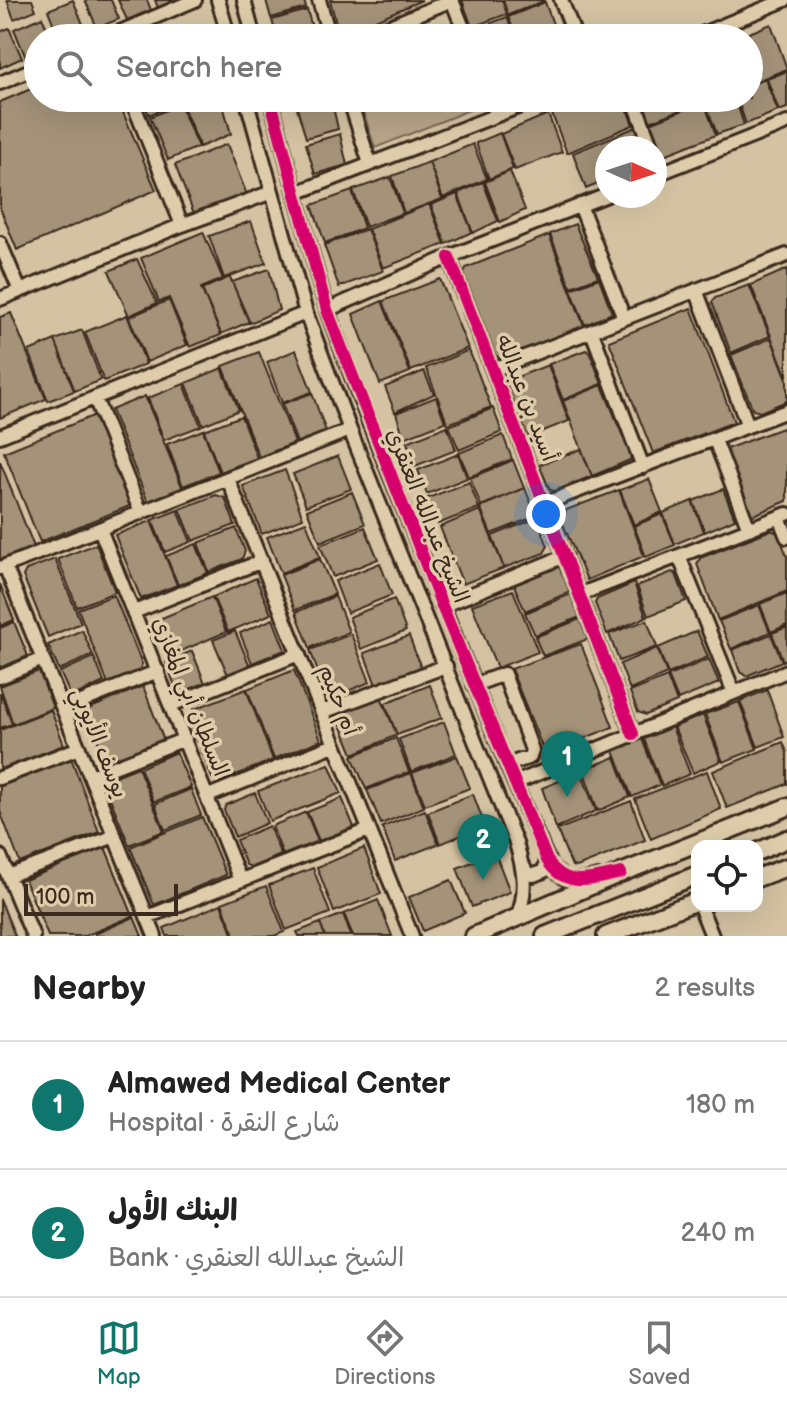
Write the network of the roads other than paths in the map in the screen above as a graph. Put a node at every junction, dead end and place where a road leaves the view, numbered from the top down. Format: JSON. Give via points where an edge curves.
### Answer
{"nodes":[{"id":1,"x":195,"y":0,"type":"edge"},
{"id":2,"x":218,"y":0,"type":"edge"},
{"id":3,"x":244,"y":0,"type":"edge"},
{"id":4,"x":319,"y":0,"type":"edge"},
{"id":5,"x":452,"y":0,"type":"edge"},
{"id":6,"x":561,"y":0,"type":"edge"},
{"id":7,"x":785,"y":0,"type":"edge"},
{"id":8,"x":139,"y":24,"type":"edge"},
{"id":9,"x":225,"y":24,"type":"edge"},
{"id":10,"x":250,"y":24,"type":"edge"},
{"id":11,"x":326,"y":24,"type":"edge"},
{"id":12,"x":395,"y":24,"type":"edge"},
{"id":13,"x":461,"y":24,"type":"edge"},
{"id":14,"x":570,"y":24,"type":"edge"},
{"id":15,"x":726,"y":24,"type":"edge"},
{"id":16,"x":24,"y":73,"type":"edge"},
{"id":17,"x":0,"y":83,"type":"edge"},
{"id":18,"x":137,"y":112,"type":"edge"},
{"id":19,"x":250,"y":112,"type":"edge"},
{"id":20,"x":274,"y":112,"type":"edge"},
{"id":21,"x":353,"y":112,"type":"edge"},
{"id":22,"x":496,"y":112,"type":"edge"},
{"id":23,"x":505,"y":112,"type":"edge"},
{"id":24,"x":638,"y":112,"type":"edge"},
{"id":25,"x":497,"y":115,"type":"junction"},
{"id":26,"x":787,"y":123,"type":"edge"},
{"id":27,"x":647,"y":136,"type":"edge"},
{"id":28,"x":370,"y":164,"type":"junction"},
{"id":29,"x":667,"y":170,"type":"edge"},
{"id":30,"x":272,"y":192,"type":"junction"},
{"id":31,"x":296,"y":193,"type":"junction"},
{"id":32,"x":595,"y":199,"type":"edge"},
{"id":33,"x":580,"y":205,"type":"junction"},
{"id":34,"x":182,"y":225,"type":"junction"},
{"id":35,"x":0,"y":243,"type":"edge"},
{"id":36,"x":787,"y":255,"type":"edge"},
{"id":37,"x":449,"y":257,"type":"junction"},
{"id":38,"x":696,"y":290,"type":"junction"},
{"id":39,"x":20,"y":291,"type":"junction"},
{"id":40,"x":0,"y":299,"type":"edge"},
{"id":41,"x":327,"y":310,"type":"junction"},
{"id":42,"x":306,"y":313,"type":"junction"},
{"id":43,"x":624,"y":318,"type":"junction"},
{"id":44,"x":592,"y":332,"type":"junction"},
{"id":45,"x":494,"y":369,"type":"junction"},
{"id":46,"x":95,"y":398,"type":"junction"},
{"id":47,"x":787,"y":412,"type":"edge"},
{"id":48,"x":748,"y":426,"type":"junction"},
{"id":49,"x":350,"y":430,"type":"junction"},
{"id":50,"x":0,"y":436,"type":"edge"},
{"id":51,"x":715,"y":440,"type":"junction"},
{"id":52,"x":643,"y":467,"type":"junction"},
{"id":53,"x":228,"y":479,"type":"junction"},
{"id":54,"x":546,"y":503,"type":"junction"},
{"id":55,"x":141,"y":513,"type":"junction"},
{"id":56,"x":783,"y":515,"type":"edge"},
{"id":57,"x":100,"y":529,"type":"junction"},
{"id":58,"x":749,"y":529,"type":"junction"},
{"id":59,"x":787,"y":537,"type":"edge"},
{"id":60,"x":565,"y":556,"type":"junction"},
{"id":61,"x":679,"y":556,"type":"junction"},
{"id":62,"x":262,"y":561,"type":"junction"},
{"id":63,"x":3,"y":567,"type":"edge"},
{"id":64,"x":581,"y":594,"type":"junction"},
{"id":65,"x":442,"y":606,"type":"junction"},
{"id":66,"x":134,"y":612,"type":"junction"},
{"id":67,"x":299,"y":654,"type":"junction"},
{"id":68,"x":43,"y":659,"type":"junction"},
{"id":69,"x":446,"y":666,"type":"junction"},
{"id":70,"x":158,"y":671,"type":"junction"},
{"id":71,"x":787,"y":671,"type":"edge"},
{"id":72,"x":0,"y":677,"type":"edge"},
{"id":73,"x":474,"y":685,"type":"junction"},
{"id":74,"x":734,"y":693,"type":"junction"},
{"id":75,"x":171,"y":705,"type":"junction"},
{"id":76,"x":64,"y":709,"type":"junction"},
{"id":77,"x":322,"y":712,"type":"junction"},
{"id":78,"x":633,"y":734,"type":"junction"},
{"id":79,"x":185,"y":739,"type":"junction"},
{"id":80,"x":334,"y":745,"type":"junction"},
{"id":81,"x":79,"y":748,"type":"junction"},
{"id":82,"x":507,"y":765,"type":"junction"},
{"id":83,"x":91,"y":776,"type":"junction"},
{"id":84,"x":0,"y":778,"type":"edge"},
{"id":85,"x":515,"y":783,"type":"junction"},
{"id":86,"x":208,"y":796,"type":"junction"},
{"id":87,"x":787,"y":807,"type":"edge"},
{"id":88,"x":369,"y":830,"type":"junction"},
{"id":89,"x":115,"y":836,"type":"junction"},
{"id":90,"x":787,"y":839,"type":"edge"},
{"id":91,"x":763,"y":849,"type":"edge"},
{"id":92,"x":0,"y":856,"type":"edge"},
{"id":93,"x":547,"y":860,"type":"junction"},
{"id":94,"x":523,"y":866,"type":"junction"},
{"id":95,"x":787,"y":867,"type":"edge"},
{"id":96,"x":621,"y":873,"type":"junction"},
{"id":97,"x":8,"y":876,"type":"junction"},
{"id":98,"x":763,"y":876,"type":"edge"},
{"id":99,"x":691,"y":877,"type":"edge"},
{"id":100,"x":240,"y":880,"type":"junction"},
{"id":101,"x":691,"y":906,"type":"edge"},
{"id":102,"x":701,"y":912,"type":"edge"},
{"id":103,"x":147,"y":917,"type":"junction"},
{"id":104,"x":517,"y":918,"type":"junction"},
{"id":105,"x":609,"y":935,"type":"edge"},
{"id":106,"x":708,"y":935,"type":"edge"},
{"id":107,"x":33,"y":936,"type":"edge"},
{"id":108,"x":155,"y":936,"type":"edge"},
{"id":109,"x":412,"y":936,"type":"edge"},
{"id":110,"x":474,"y":936,"type":"edge"},
{"id":111,"x":545,"y":936,"type":"edge"}],
"edges":[{"from":1,"to":8,"type":"street"},
{"from":2,"to":9,"type":"street"},
{"from":3,"to":10,"type":"street"},
{"from":4,"to":11,"type":"street"},
{"from":5,"to":12,"type":"street"},
{"from":5,"to":13,"type":"street"},
{"from":6,"to":14,"type":"street"},
{"from":7,"to":15,"type":"street"},
{"from":16,"to":17,"type":"street"},
{"from":18,"to":34,"type":"street"},
{"from":19,"to":30,"type":"street","name":"الشيخ عبدالله العنقري"},
{"from":20,"to":31,"type":"street","name":"الشيخ عبدالله العنقري"},
{"from":21,"to":28,"type":"street"},
{"from":22,"to":25,"type":"street"},
{"from":23,"to":25,"type":"street"},
{"from":24,"to":27,"type":"street"},
{"from":25,"to":28,"type":"street"},
{"from":26,"to":29,"type":"street"},
{"from":28,"to":31,"type":"street"},
{"from":30,"to":34,"type":"street"},
{"from":30,"to":42,"type":"street","name":"الشيخ عبدالله العنقري"},
{"from":31,"to":41,"type":"street","name":"الشيخ عبدالله العنقري"},
{"from":32,"to":33,"type":"street"},
{"from":33,"to":37,"type":"street"},
{"from":33,"to":43,"type":"street"},
{"from":34,"to":39,"type":"street"},
{"from":35,"to":39,"type":"street"},
{"from":36,"to":38,"type":"street"},
{"from":37,"to":41,"type":"street"},
{"from":37,"to":45,"type":"street","name":"أسيد بن عبدالله"},
{"from":38,"to":43,"type":"street"},
{"from":38,"to":48,"type":"street"},
{"from":39,"to":40,"type":"street"},
{"from":41,"to":65,"type":"street","name":"الشيخ عبدالله العنقري"},
{"from":42,"to":46,"type":"street"},
{"from":42,"to":49,"type":"street","name":"الشيخ عبدالله العنقري"},
{"from":43,"to":44,"type":"street"},
{"from":44,"to":45,"type":"street"},
{"from":44,"to":52,"type":"street"},
{"from":45,"to":54,"type":"street","name":"أسيد بن عبدالله"},
{"from":46,"to":50,"type":"street"},
{"from":46,"to":55,"type":"street"},
{"from":47,"to":48,"type":"street"},
{"from":48,"to":51,"type":"street"},
{"from":49,"to":53,"type":"street"},
{"from":49,"to":69,"type":"street","name":"الشيخ عبدالله العنقري"},
{"from":51,"to":52,"type":"street"},
{"from":51,"to":58,"type":"street"},
{"from":52,"to":54,"type":"street"},
{"from":53,"to":55,"type":"street"},
{"from":53,"to":62,"type":"street","name":"أم حكيم"},
{"from":54,"to":60,"type":"street","name":"أسيد بن عبدالله"},
{"from":55,"to":57,"type":"street"},
{"from":56,"to":58,"type":"street"},
{"from":56,"to":59,"type":"street"},
{"from":57,"to":63,"type":"street"},
{"from":57,"to":66,"type":"street","name":"السلطان أبي المغازي"},
{"from":58,"to":61,"type":"street"},
{"from":60,"to":64,"type":"street","name":"أسيد بن عبدالله"},
{"from":60,"to":65,"type":"street"},
{"from":61,"to":64,"type":"street"},
{"from":61,"to":74,"type":"street"},
{"from":62,"to":66,"type":"street"},
{"from":62,"to":67,"type":"street","name":"أم حكيم"},
{"from":63,"to":68,"type":"street","name":"يوسف الأيوبي"},
{"from":64,"to":78,"type":"street","name":"أسيد بن عبدالله"},
{"from":65,"to":73,"type":"street","name":"الشيخ عبدالله العنقري"},
{"from":66,"to":70,"type":"street","name":"السلطان أبي المغازي"},
{"from":67,"to":75,"type":"street"},
{"from":67,"to":77,"type":"street","name":"أم حكيم"},
{"from":68,"to":72,"type":"street"},
{"from":68,"to":76,"type":"street","name":"يوسف الأيوبي"},
{"from":69,"to":77,"type":"street"},
{"from":69,"to":94,"type":"street","name":"الشيخ عبدالله العنقري"},
{"from":70,"to":75,"type":"street","name":"السلطان أبي المغازي"},
{"from":70,"to":76,"type":"street"},
{"from":71,"to":74,"type":"street"},
{"from":73,"to":82,"type":"street","name":"الشيخ عبدالله العنقري"},
{"from":73,"to":82,"type":"street","via":[[504,674],[532,750],[530,757]]},
{"from":74,"to":78,"type":"street"},
{"from":75,"to":79,"type":"street","name":"السلطان أبي المغازي"},
{"from":76,"to":81,"type":"street","name":"يوسف الأيوبي"},
{"from":77,"to":80,"type":"street","name":"أم حكيم"},
{"from":78,"to":85,"type":"street"},
{"from":79,"to":83,"type":"street"},
{"from":79,"to":86,"type":"street","name":"السلطان أبي المغازي"},
{"from":80,"to":86,"type":"street"},
{"from":80,"to":88,"type":"street","name":"أم حكيم"},
{"from":81,"to":83,"type":"street","name":"يوسف الأيوبي"},
{"from":81,"to":84,"type":"street"},
{"from":82,"to":85,"type":"street","name":"الشيخ عبدالله العنقري"},
{"from":83,"to":89,"type":"street","name":"يوسف الأيوبي"},
{"from":85,"to":93,"type":"street","name":"الشيخ عبدالله العنقري"},
{"from":86,"to":100,"type":"street","name":"السلطان أبي المغازي"},
{"from":87,"to":96,"type":"main road"},
{"from":88,"to":100,"type":"street"},
{"from":88,"to":109,"type":"street","name":"أم حكيم"},
{"from":89,"to":97,"type":"street"},
{"from":89,"to":103,"type":"street","name":"يوسف الأيوبي"},
{"from":90,"to":91,"type":"main road"},
{"from":92,"to":97,"type":"street"},
{"from":93,"to":94,"type":"street","via":[[544,871],[534,875]]},
{"from":93,"to":96,"type":"street","via":[[566,879]]},
{"from":94,"to":104,"type":"street","name":"الشيخ عبدالله العنقري","via":[[524,900]]},
{"from":95,"to":98,"type":"main road"},
{"from":96,"to":104,"type":"main road"},
{"from":97,"to":107,"type":"street"},
{"from":99,"to":111,"type":"main road"},
{"from":100,"to":103,"type":"street"},
{"from":101,"to":105,"type":"main road"},
{"from":102,"to":106,"type":"street"},
{"from":103,"to":108,"type":"street","name":"يوسف الأيوبي"},
{"from":104,"to":110,"type":"main road"}]}
